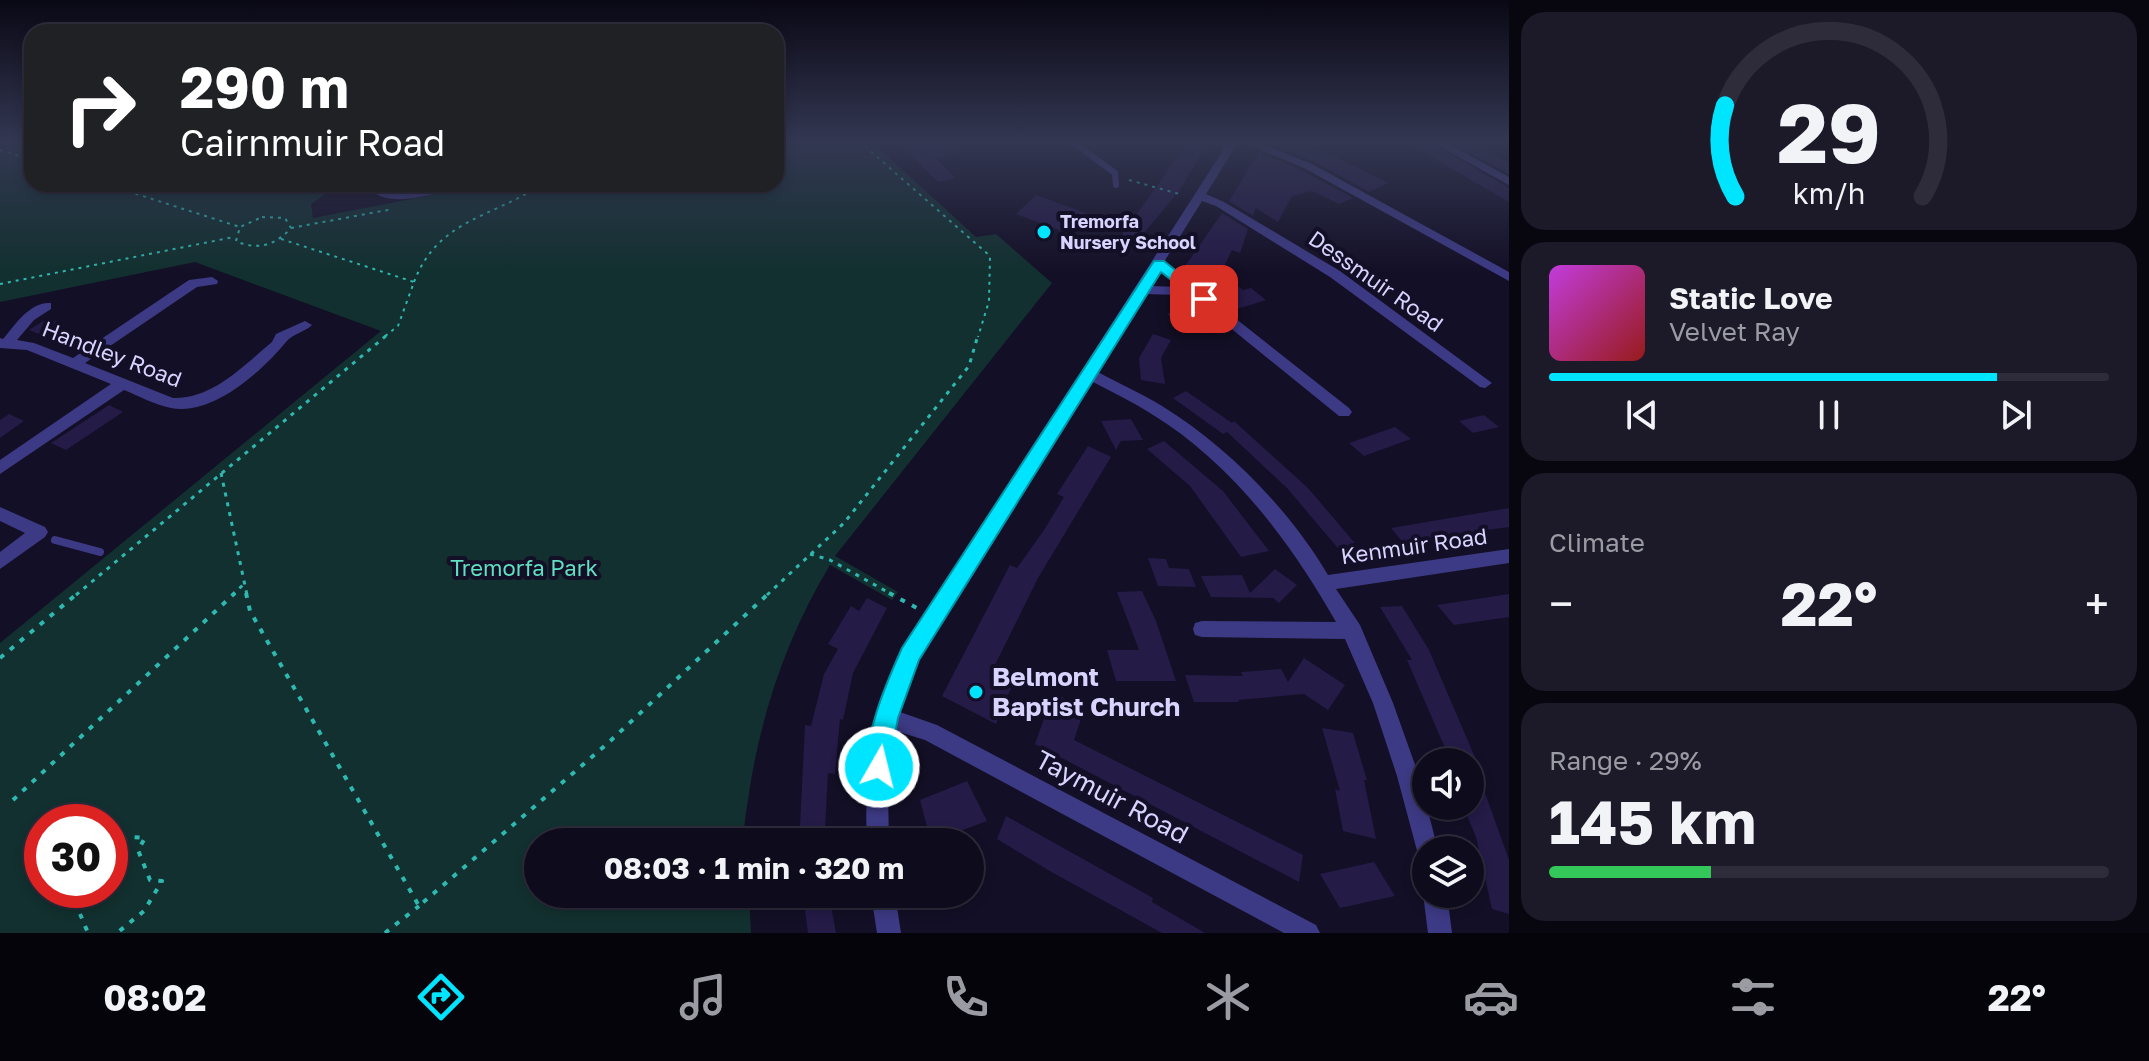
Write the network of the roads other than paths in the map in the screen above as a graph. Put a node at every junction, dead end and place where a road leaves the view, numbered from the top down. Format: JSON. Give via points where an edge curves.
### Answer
{"nodes":[{"id":1,"x":1207,"y":185,"type":"edge"},
{"id":2,"x":1342,"y":185,"type":"edge"},
{"id":3,"x":421,"y":192,"type":"edge"},
{"id":4,"x":382,"y":194,"type":"dead end"},
{"id":5,"x":1197,"y":197,"type":"junction"},
{"id":6,"x":1159,"y":264,"type":"junction"},
{"id":7,"x":1509,"y":277,"type":"edge"},
{"id":8,"x":212,"y":281,"type":"dead end"},
{"id":9,"x":1142,"y":290,"type":"junction"},
{"id":10,"x":1204,"y":299,"type":"junction"},
{"id":11,"x":46,"y":306,"type":"dead end"},
{"id":12,"x":305,"y":325,"type":"dead end"},
{"id":13,"x":4,"y":343,"type":"edge"},
{"id":14,"x":74,"y":364,"type":"junction"},
{"id":15,"x":1088,"y":373,"type":"junction"},
{"id":16,"x":1485,"y":383,"type":"dead end"},
{"id":17,"x":122,"y":384,"type":"junction"},
{"id":18,"x":1344,"y":412,"type":"dead end"},
{"id":19,"x":0,"y":468,"type":"edge"},
{"id":20,"x":0,"y":514,"type":"edge"},
{"id":21,"x":47,"y":536,"type":"junction"},
{"id":22,"x":100,"y":552,"type":"dead end"},
{"id":23,"x":1509,"y":556,"type":"edge"},
{"id":24,"x":0,"y":562,"type":"edge"},
{"id":25,"x":1326,"y":583,"type":"junction"},
{"id":26,"x":1202,"y":629,"type":"dead end"},
{"id":27,"x":1353,"y":631,"type":"junction"},
{"id":28,"x":887,"y":718,"type":"junction"},
{"id":29,"x":878,"y":828,"type":"edge"},
{"id":30,"x":1423,"y":836,"type":"edge"},
{"id":31,"x":885,"y":908,"type":"edge"},
{"id":32,"x":1437,"y":908,"type":"edge"},
{"id":33,"x":889,"y":933,"type":"edge"},
{"id":34,"x":1308,"y":933,"type":"edge"},
{"id":35,"x":1440,"y":933,"type":"edge"}],
"edges":[{"from":1,"to":5,"type":"street"},
{"from":2,"to":7,"type":"street"},
{"from":3,"to":4,"type":"street"},
{"from":5,"to":6,"type":"street"},
{"from":5,"to":16,"type":"street","name":"Dessmuir Road","via":[[1220,204],[1335,274]]},
{"from":6,"to":9,"type":"street"},
{"from":6,"to":10,"type":"street"},
{"from":8,"to":14,"type":"street","via":[[195,278]]},
{"from":9,"to":10,"type":"street","via":[[1180,291]]},
{"from":9,"to":15,"type":"street"},
{"from":10,"to":18,"type":"street"},
{"from":11,"to":13,"type":"street"},
{"from":12,"to":17,"type":"street","name":"Handley Road","via":[[277,336],[278,344],[216,392],[193,403],[171,403]]},
{"from":13,"to":14,"type":"street","name":"Handley Road","via":[[29,346]]},
{"from":14,"to":17,"type":"street","name":"Handley Road"},
{"from":15,"to":25,"type":"street","via":[[1154,409],[1210,451],[1278,518]]},
{"from":15,"to":28,"type":"street","via":[[910,655]]},
{"from":17,"to":19,"type":"street"},
{"from":20,"to":21,"type":"street"},
{"from":21,"to":22,"type":"lane"},
{"from":21,"to":24,"type":"street"},
{"from":23,"to":25,"type":"street","name":"Kenmuir Road"},
{"from":25,"to":27,"type":"street"},
{"from":26,"to":27,"type":"street"},
{"from":27,"to":30,"type":"street","via":[[1394,731]]},
{"from":28,"to":29,"type":"street"},
{"from":28,"to":34,"type":"street","name":"Taymuir Road","via":[[930,732]]},
{"from":31,"to":33,"type":"street"},
{"from":32,"to":35,"type":"street"}]}
